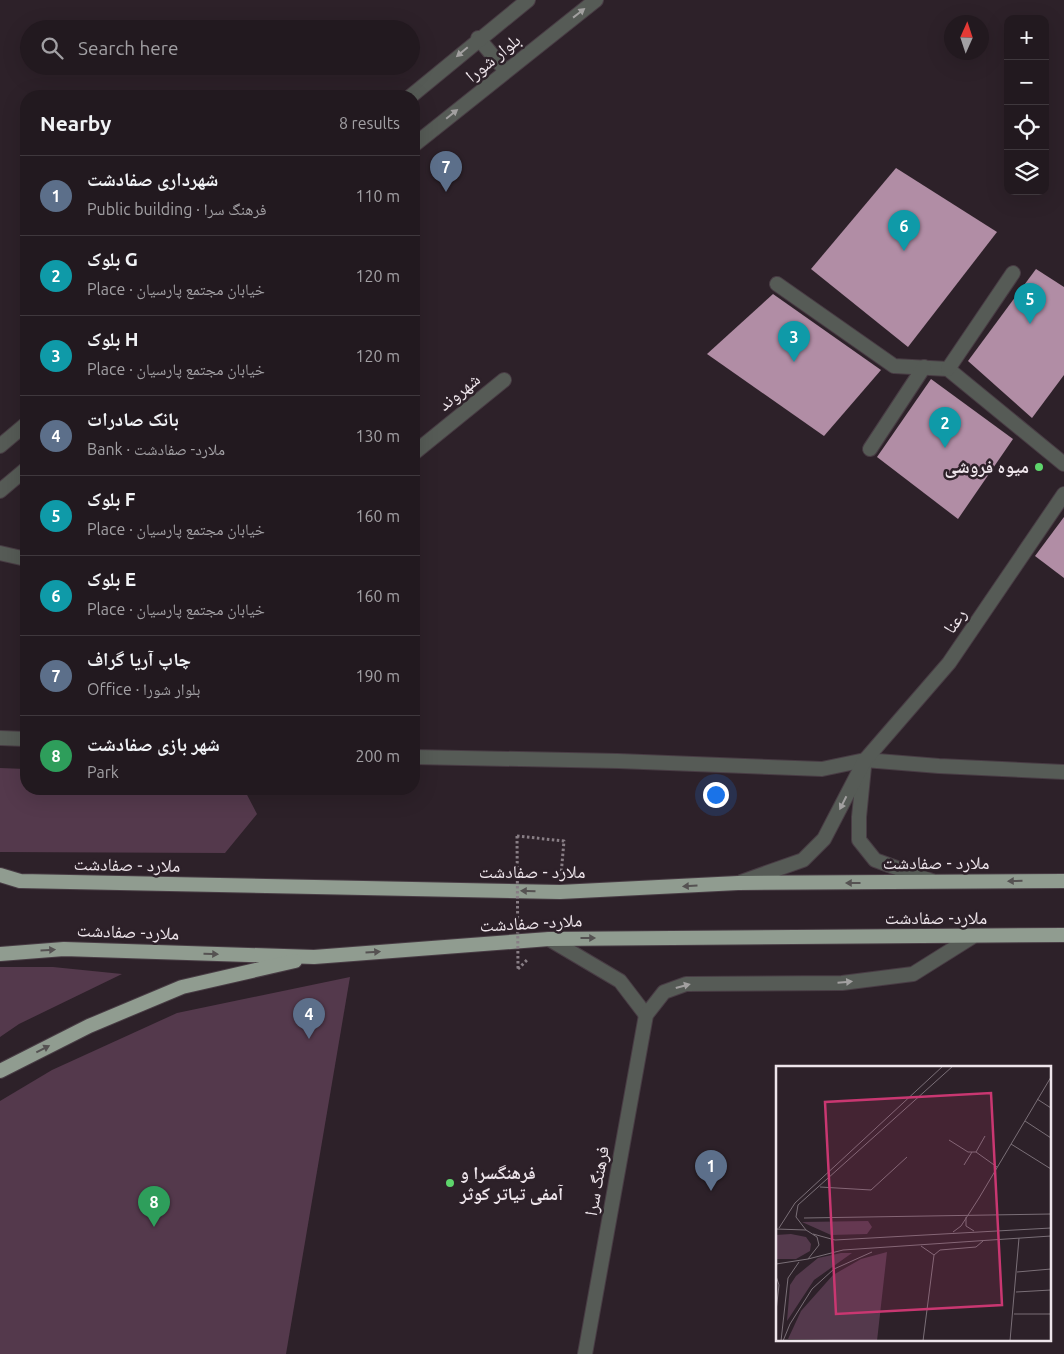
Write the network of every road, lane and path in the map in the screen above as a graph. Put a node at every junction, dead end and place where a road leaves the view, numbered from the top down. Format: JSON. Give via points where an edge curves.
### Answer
{"nodes":[{"id":1,"x":528,"y":0,"type":"edge"},
{"id":2,"x":596,"y":0,"type":"edge"},
{"id":3,"x":478,"y":38,"type":"junction"},
{"id":4,"x":506,"y":71,"type":"junction"},
{"id":5,"x":417,"y":90,"type":"edge"},
{"id":6,"x":420,"y":140,"type":"edge"},
{"id":7,"x":1013,"y":273,"type":"dead end"},
{"id":8,"x":777,"y":284,"type":"dead end"},
{"id":9,"x":924,"y":368,"type":"junction"},
{"id":10,"x":948,"y":369,"type":"junction"},
{"id":11,"x":504,"y":380,"type":"dead end"},
{"id":12,"x":20,"y":429,"type":"edge"},
{"id":13,"x":0,"y":446,"type":"edge"},
{"id":14,"x":420,"y":448,"type":"edge"},
{"id":15,"x":870,"y":449,"type":"dead end"},
{"id":16,"x":1064,"y":464,"type":"edge"},
{"id":17,"x":20,"y":474,"type":"edge"},
{"id":18,"x":0,"y":491,"type":"edge"},
{"id":19,"x":1064,"y":494,"type":"edge"},
{"id":20,"x":0,"y":553,"type":"edge"},
{"id":21,"x":20,"y":558,"type":"edge"},
{"id":22,"x":0,"y":738,"type":"edge"},
{"id":23,"x":20,"y":739,"type":"edge"},
{"id":24,"x":420,"y":757,"type":"edge"},
{"id":25,"x":865,"y":760,"type":"junction"},
{"id":26,"x":1064,"y":772,"type":"edge"},
{"id":27,"x":0,"y":875,"type":"edge"},
{"id":28,"x":1064,"y":881,"type":"edge"},
{"id":29,"x":935,"y":882,"type":"junction"},
{"id":30,"x":738,"y":883,"type":"junction"},
{"id":31,"x":560,"y":892,"type":"junction"},
{"id":32,"x":1064,"y":935,"type":"edge"},
{"id":33,"x":972,"y":937,"type":"junction"},
{"id":34,"x":549,"y":939,"type":"junction"},
{"id":35,"x":0,"y":954,"type":"edge"},
{"id":36,"x":314,"y":957,"type":"junction"},
{"id":37,"x":518,"y":969,"type":"dead end"},
{"id":38,"x":646,"y":1015,"type":"junction"},
{"id":39,"x":0,"y":1071,"type":"edge"},
{"id":40,"x":585,"y":1354,"type":"edge"}],
"edges":[{"from":1,"to":3,"type":"street","name":"بلوار شورا"},
{"from":4,"to":2,"type":"street","name":"بلوار شورا","one_way":true},
{"from":3,"to":4,"type":"street"},
{"from":3,"to":5,"type":"street","name":"بلوار شورا","one_way":true},
{"from":6,"to":4,"type":"street","name":"بلوار شورا","one_way":true},
{"from":7,"to":10,"type":"street"},
{"from":8,"to":9,"type":"street","via":[[894,366]]},
{"from":9,"to":10,"type":"street"},
{"from":9,"to":15,"type":"street"},
{"from":10,"to":16,"type":"street"},
{"from":11,"to":14,"type":"street","name":"شهروند"},
{"from":12,"to":13,"type":"street"},
{"from":17,"to":18,"type":"street"},
{"from":19,"to":25,"type":"street","name":"رعنا","via":[[949,663]]},
{"from":20,"to":21,"type":"street"},
{"from":22,"to":23,"type":"street"},
{"from":24,"to":25,"type":"street","via":[[822,769]]},
{"from":25,"to":26,"type":"street"},
{"from":25,"to":29,"type":"street","via":[[859,840],[875,860]]},
{"from":25,"to":30,"type":"street","name":"رعنا","one_way":true,"via":[[824,839],[803,860]]},
{"from":31,"to":27,"type":"highway","name":"ملارد - صفادشت","one_way":true,"via":[[20,881]]},
{"from":28,"to":29,"type":"highway","name":"ملارد - صفادشت","one_way":true},
{"from":29,"to":30,"type":"highway","name":"ملارد - صفادشت","one_way":true},
{"from":30,"to":31,"type":"highway","name":"ملارد - صفادشت","one_way":true},
{"from":31,"to":37,"type":"path","bridge":true,"via":[[564,841],[517,836]]},
{"from":32,"to":33,"type":"highway","name":"ملارد- صفادشت"},
{"from":34,"to":33,"type":"highway","name":"ملارد- صفادشت","one_way":true},
{"from":38,"to":33,"type":"street","one_way":true,"via":[[664,992],[686,984],[842,983],[913,974]]},
{"from":36,"to":34,"type":"highway","name":"ملارد- صفادشت","one_way":true},
{"from":34,"to":38,"type":"street","via":[[620,981]]},
{"from":35,"to":36,"type":"highway","name":"ملارد- صفادشت","one_way":true,"via":[[64,949]]},
{"from":39,"to":36,"type":"highway","one_way":true,"via":[[89,1026],[182,987]]},
{"from":38,"to":40,"type":"street","name":"فرهنگ سرا"}]}
